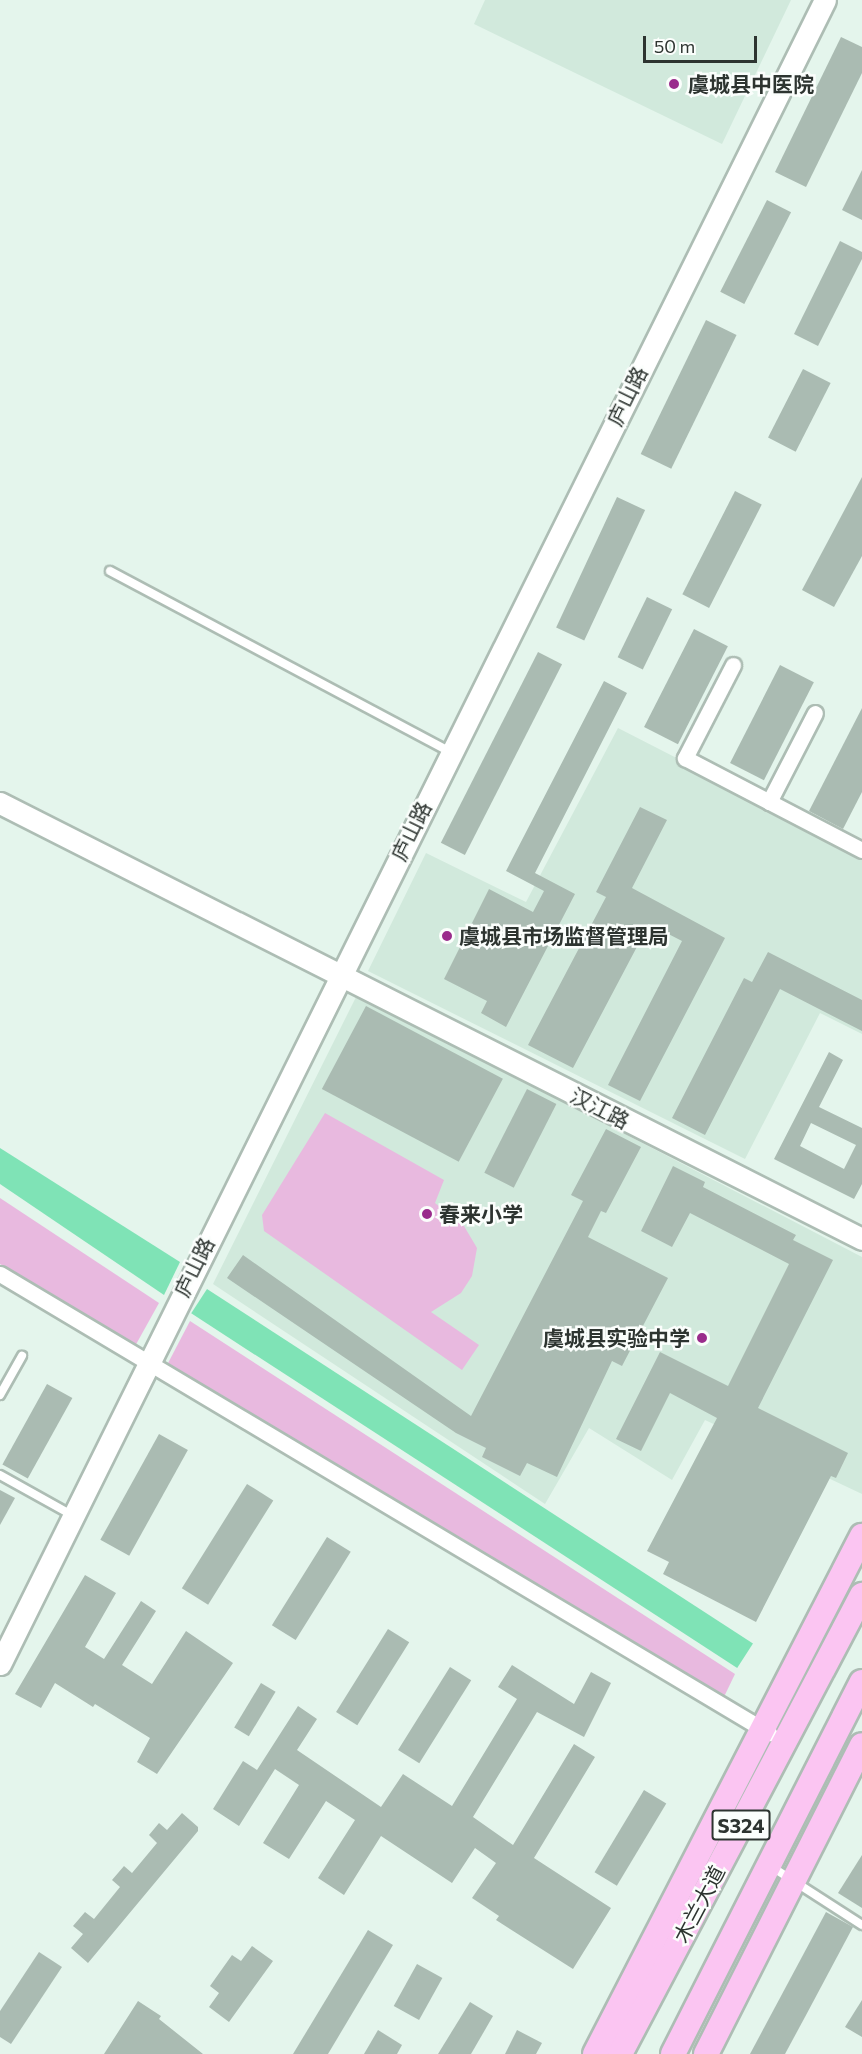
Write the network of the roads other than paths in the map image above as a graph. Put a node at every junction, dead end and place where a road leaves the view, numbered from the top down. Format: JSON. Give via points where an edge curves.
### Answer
{"nodes":[{"id":1,"x":825,"y":0,"type":"edge"},
{"id":2,"x":110,"y":571,"type":"dead end"},
{"id":3,"x":733,"y":665,"type":"dead end"},
{"id":4,"x":815,"y":713,"type":"dead end"},
{"id":5,"x":450,"y":752,"type":"junction"},
{"id":6,"x":769,"y":802,"type":"junction"},
{"id":7,"x":0,"y":803,"type":"edge"},
{"id":8,"x":862,"y":850,"type":"edge"},
{"id":9,"x":338,"y":976,"type":"junction"},
{"id":10,"x":862,"y":1239,"type":"edge"},
{"id":11,"x":0,"y":1274,"type":"edge"},
{"id":12,"x":22,"y":1356,"type":"dead end"},
{"id":13,"x":146,"y":1364,"type":"junction"},
{"id":14,"x":0,"y":1395,"type":"edge"},
{"id":15,"x":0,"y":1475,"type":"edge"},
{"id":16,"x":74,"y":1516,"type":"junction"},
{"id":17,"x":862,"y":1536,"type":"edge"},
{"id":18,"x":862,"y":1595,"type":"edge"},
{"id":19,"x":0,"y":1664,"type":"edge"},
{"id":20,"x":862,"y":1682,"type":"edge"},
{"id":21,"x":761,"y":1728,"type":"junction"},
{"id":22,"x":785,"y":1742,"type":"junction"},
{"id":23,"x":862,"y":1745,"type":"edge"},
{"id":24,"x":768,"y":1865,"type":"junction"},
{"id":25,"x":793,"y":1881,"type":"junction"},
{"id":26,"x":862,"y":1925,"type":"edge"},
{"id":27,"x":596,"y":2054,"type":"edge"},
{"id":28,"x":620,"y":2054,"type":"edge"},
{"id":29,"x":673,"y":2054,"type":"edge"},
{"id":30,"x":706,"y":2054,"type":"edge"}],
"edges":[{"from":1,"to":5,"type":"street","name":"庐山路"},
{"from":2,"to":5,"type":"lane"},
{"from":3,"to":6,"type":"street","via":[[686,758]]},
{"from":4,"to":6,"type":"street"},
{"from":5,"to":9,"type":"street","name":"庐山路"},
{"from":6,"to":8,"type":"street"},
{"from":7,"to":9,"type":"street","name":"汉江路"},
{"from":9,"to":10,"type":"street","name":"汉江路"},
{"from":9,"to":13,"type":"street","name":"庐山路"},
{"from":11,"to":13,"type":"street"},
{"from":12,"to":14,"type":"lane"},
{"from":13,"to":16,"type":"street","name":"庐山路"},
{"from":13,"to":21,"type":"street"},
{"from":15,"to":16,"type":"lane"},
{"from":16,"to":19,"type":"street","name":"庐山路"},
{"from":17,"to":21,"type":"main road"},
{"from":18,"to":22,"type":"main road","name":"木兰大道","number":"S324"},
{"from":20,"to":24,"type":"main road","name":"木兰大道","number":"S324"},
{"from":21,"to":22,"type":"street"},
{"from":21,"to":27,"type":"main road"},
{"from":22,"to":28,"type":"main road","name":"木兰大道","number":"S324"},
{"from":23,"to":25,"type":"main road"},
{"from":24,"to":25,"type":"lane"},
{"from":24,"to":29,"type":"main road","name":"木兰大道","number":"S324"},
{"from":25,"to":26,"type":"lane"},
{"from":25,"to":30,"type":"main road"}]}
